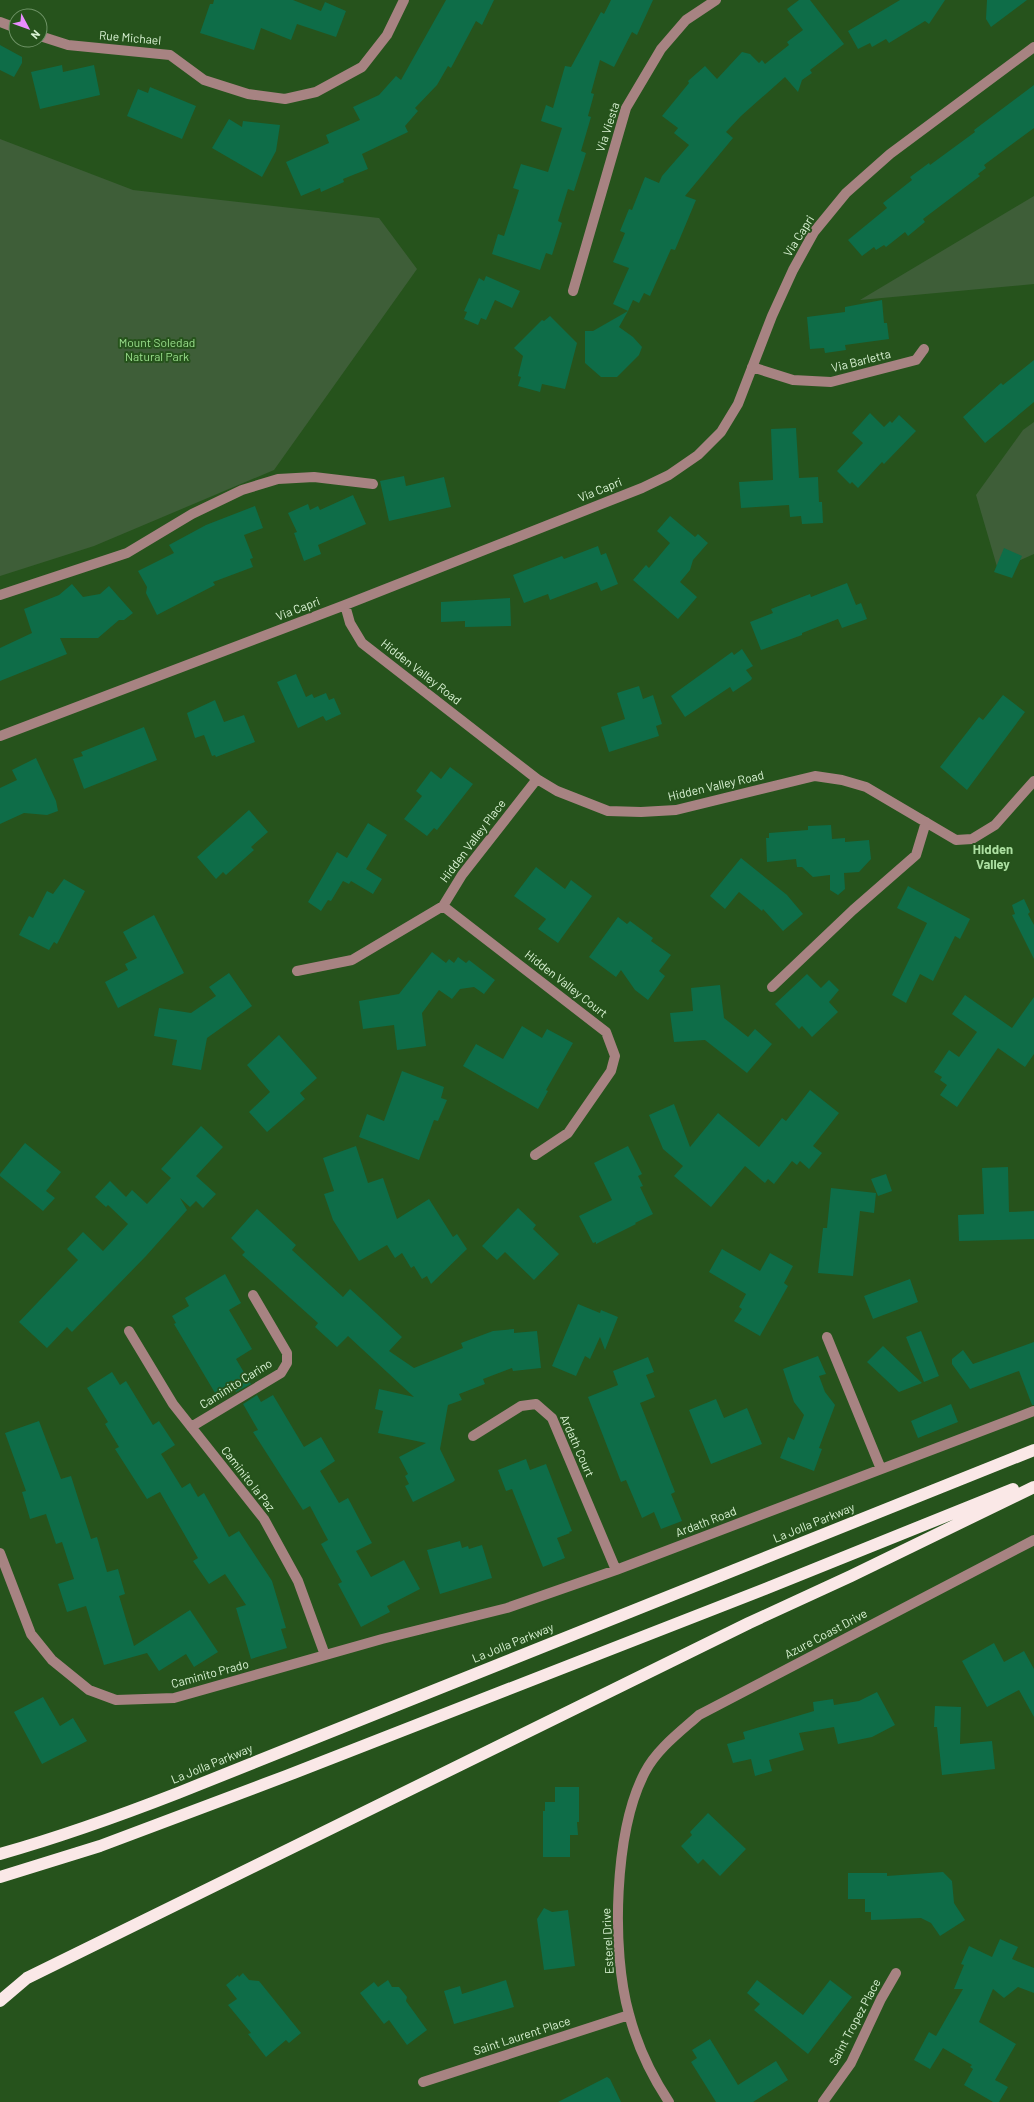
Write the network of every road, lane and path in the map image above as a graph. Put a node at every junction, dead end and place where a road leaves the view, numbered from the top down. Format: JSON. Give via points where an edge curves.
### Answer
{"nodes":[{"id":1,"x":404,"y":0,"type":"edge"},
{"id":2,"x":716,"y":0,"type":"edge"},
{"id":3,"x":48,"y":39,"type":"edge"},
{"id":4,"x":1034,"y":47,"type":"edge"},
{"id":5,"x":573,"y":291,"type":"dead end"},
{"id":6,"x":924,"y":349,"type":"dead end"},
{"id":7,"x":752,"y":367,"type":"junction"},
{"id":8,"x":373,"y":484,"type":"dead end"},
{"id":9,"x":0,"y":595,"type":"edge"},
{"id":10,"x":345,"y":606,"type":"junction"},
{"id":11,"x":0,"y":736,"type":"edge"},
{"id":12,"x":537,"y":778,"type":"junction"},
{"id":13,"x":1034,"y":780,"type":"edge"},
{"id":14,"x":926,"y":822,"type":"junction"},
{"id":15,"x":443,"y":906,"type":"junction"},
{"id":16,"x":297,"y":971,"type":"dead end"},
{"id":17,"x":772,"y":987,"type":"dead end"},
{"id":18,"x":535,"y":1156,"type":"dead end"},
{"id":19,"x":253,"y":1296,"type":"dead end"},
{"id":20,"x":129,"y":1331,"type":"dead end"},
{"id":21,"x":827,"y":1337,"type":"dead end"},
{"id":22,"x":1034,"y":1411,"type":"edge"},
{"id":23,"x":192,"y":1427,"type":"junction"},
{"id":24,"x":473,"y":1436,"type":"dead end"},
{"id":25,"x":1034,"y":1450,"type":"edge"},
{"id":26,"x":881,"y":1469,"type":"junction"},
{"id":27,"x":1034,"y":1481,"type":"edge"},
{"id":28,"x":1034,"y":1487,"type":"edge"},
{"id":29,"x":1034,"y":1540,"type":"edge"},
{"id":30,"x":0,"y":1553,"type":"edge"},
{"id":31,"x":616,"y":1570,"type":"junction"},
{"id":32,"x":382,"y":1639,"type":"joint"},
{"id":33,"x":325,"y":1655,"type":"junction"},
{"id":34,"x":645,"y":1772,"type":"joint"},
{"id":35,"x":0,"y":1854,"type":"edge"},
{"id":36,"x":0,"y":1877,"type":"edge"},
{"id":37,"x":896,"y":1974,"type":"dead end"},
{"id":38,"x":0,"y":2001,"type":"edge"},
{"id":39,"x":629,"y":2015,"type":"junction"},
{"id":40,"x":423,"y":2082,"type":"dead end"},
{"id":41,"x":669,"y":2102,"type":"edge"},
{"id":42,"x":823,"y":2102,"type":"edge"}],
"edges":[{"from":1,"to":3,"type":"street","name":"Rue Michael","via":[[387,35],[362,67],[316,92],[285,98],[248,94],[204,80],[170,55],[68,45]]},
{"from":2,"to":5,"type":"street","name":"Via Viesta","via":[[686,20],[661,49],[626,108]]},
{"from":4,"to":7,"type":"street","name":"Via Capri","via":[[890,154],[846,193],[814,232],[793,270]]},
{"from":6,"to":7,"type":"street","name":"Via Barletta","via":[[916,360],[831,382],[793,380]]},
{"from":7,"to":10,"type":"street","name":"Via Capri","via":[[738,404],[721,432],[698,455],[669,475]]},
{"from":8,"to":9,"type":"street","via":[[314,477],[278,479],[242,490],[192,514],[127,553]]},
{"from":10,"to":11,"type":"street","name":"Via Capri"},
{"from":10,"to":12,"type":"street","name":"Hidden Valley Road","via":[[350,623],[362,643]]},
{"from":12,"to":14,"type":"street","name":"Hidden Valley Road","via":[[557,791],[608,810],[642,812],[676,810],[814,776],[866,787]]},
{"from":12,"to":15,"type":"street","name":"Hidden Valley Place","via":[[462,875]]},
{"from":13,"to":14,"type":"street","name":"Hidden Valley Road","via":[[995,825],[972,839],[956,840]]},
{"from":14,"to":17,"type":"street","via":[[916,855]]},
{"from":15,"to":16,"type":"street","name":"Hidden Valley Place","via":[[352,960]]},
{"from":15,"to":18,"type":"street","name":"Hidden Valley Court","via":[[606,1032],[614,1049],[611,1070],[568,1133]]},
{"from":19,"to":23,"type":"street","name":"Caminito Carino","via":[[287,1353],[287,1363],[281,1373]]},
{"from":20,"to":23,"type":"street","name":"Caminito la Paz","via":[[173,1404]]},
{"from":21,"to":26,"type":"street"},
{"from":22,"to":26,"type":"street","name":"Ardath Road"},
{"from":23,"to":33,"type":"street","name":"Caminito la Paz","via":[[264,1519],[298,1582]]},
{"from":24,"to":31,"type":"street","name":"Ardath Court","via":[[521,1406],[536,1404],[552,1418]]},
{"from":25,"to":35,"type":"highway","name":"La Jolla Parkway","via":[[178,1793],[36,1844]]},
{"from":26,"to":31,"type":"street","name":"Ardath Road"},
{"from":27,"to":36,"type":"highway","via":[[766,1589],[286,1776],[100,1846]]},
{"from":28,"to":38,"type":"highway","via":[[749,1623],[27,1978]]},
{"from":29,"to":34,"type":"street","name":"Azure Coast Drive","via":[[699,1715],[657,1754]]},
{"from":30,"to":33,"type":"street","name":"Caminito Prado","via":[[31,1634],[52,1660],[89,1690],[116,1700],[174,1698]]},
{"from":31,"to":32,"type":"street","name":"Ardath Road","via":[[507,1608]]},
{"from":32,"to":33,"type":"street","name":"Caminito Prado"},
{"from":34,"to":39,"type":"street","name":"Esterel Drive","via":[[634,1799],[620,1859],[618,1929],[624,1994]]},
{"from":37,"to":42,"type":"street","name":"Saint Tropez Place","via":[[881,1999],[851,2063]]},
{"from":39,"to":40,"type":"street","name":"Saint Laurent Place"},
{"from":39,"to":41,"type":"street","name":"Esterel Drive","via":[[651,2075]]}]}
